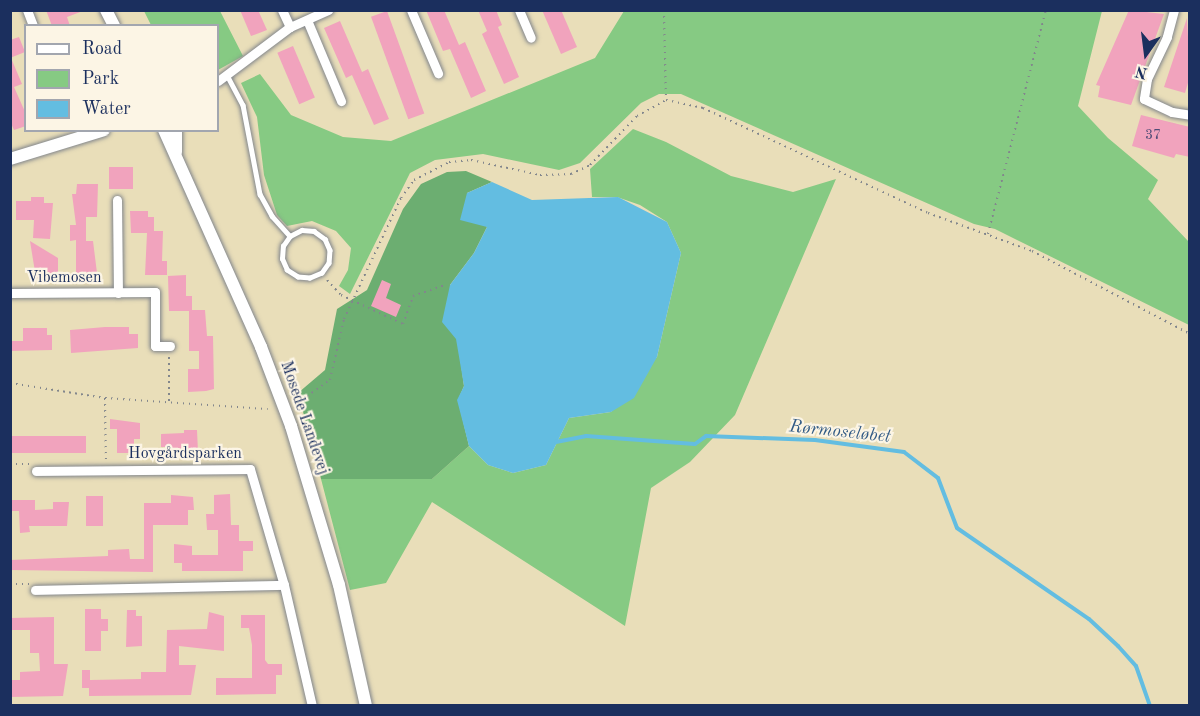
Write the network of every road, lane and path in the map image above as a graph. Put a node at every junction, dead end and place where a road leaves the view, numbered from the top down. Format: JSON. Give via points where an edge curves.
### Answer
{"nodes":[{"id":1,"x":106,"y":10,"type":"edge"},
{"id":2,"x":282,"y":10,"type":"edge"},
{"id":3,"x":328,"y":10,"type":"edge"},
{"id":4,"x":411,"y":10,"type":"edge"},
{"id":5,"x":519,"y":10,"type":"edge"},
{"id":6,"x":664,"y":10,"type":"edge"},
{"id":7,"x":1046,"y":10,"type":"edge"},
{"id":8,"x":1174,"y":10,"type":"edge"},
{"id":9,"x":306,"y":20,"type":"junction"},
{"id":10,"x":113,"y":24,"type":"edge"},
{"id":11,"x":290,"y":27,"type":"junction"},
{"id":12,"x":531,"y":38,"type":"dead end"},
{"id":13,"x":438,"y":73,"type":"dead end"},
{"id":14,"x":227,"y":75,"type":"junction"},
{"id":15,"x":219,"y":80,"type":"edge"},
{"id":16,"x":666,"y":100,"type":"junction"},
{"id":17,"x":341,"y":101,"type":"dead end"},
{"id":18,"x":1190,"y":115,"type":"edge"},
{"id":19,"x":98,"y":132,"type":"edge"},
{"id":20,"x":165,"y":132,"type":"edge"},
{"id":21,"x":176,"y":132,"type":"edge"},
{"id":22,"x":177,"y":153,"type":"junction"},
{"id":23,"x":10,"y":159,"type":"edge"},
{"id":24,"x":117,"y":200,"type":"dead end"},
{"id":25,"x":988,"y":234,"type":"junction"},
{"id":26,"x":290,"y":236,"type":"junction"},
{"id":27,"x":322,"y":273,"type":"junction"},
{"id":28,"x":445,"y":285,"type":"dead end"},
{"id":29,"x":118,"y":293,"type":"junction"},
{"id":30,"x":10,"y":294,"type":"edge"},
{"id":31,"x":353,"y":301,"type":"junction"},
{"id":32,"x":1190,"y":334,"type":"edge"},
{"id":33,"x":170,"y":346,"type":"joint"},
{"id":34,"x":10,"y":382,"type":"edge"},
{"id":35,"x":105,"y":398,"type":"junction"},
{"id":36,"x":302,"y":400,"type":"dead end"},
{"id":37,"x":169,"y":401,"type":"junction"},
{"id":38,"x":268,"y":409,"type":"dead end"},
{"id":39,"x":10,"y":464,"type":"edge"},
{"id":40,"x":106,"y":470,"type":"junction"},
{"id":41,"x":36,"y":471,"type":"joint"},
{"id":42,"x":10,"y":584,"type":"edge"},
{"id":43,"x":284,"y":585,"type":"junction"},
{"id":44,"x":35,"y":590,"type":"joint"},
{"id":45,"x":312,"y":705,"type":"edge"},
{"id":46,"x":366,"y":705,"type":"edge"}],
"edges":[{"from":1,"to":10,"type":"main road"},
{"from":2,"to":11,"type":"street"},
{"from":3,"to":9,"type":"street"},
{"from":4,"to":13,"type":"street"},
{"from":5,"to":12,"type":"street"},
{"from":6,"to":16,"type":"path"},
{"from":7,"to":25,"type":"path"},
{"from":8,"to":18,"type":"street","via":[[1167,37],[1147,79],[1144,99],[1149,104]]},
{"from":9,"to":11,"type":"street"},
{"from":9,"to":17,"type":"street"},
{"from":11,"to":14,"type":"street"},
{"from":14,"to":15,"type":"street"},
{"from":14,"to":26,"type":"lane","via":[[243,105],[260,194],[272,216]]},
{"from":16,"to":25,"type":"path","via":[[703,108],[928,213]]},
{"from":16,"to":31,"type":"path","via":[[637,116],[590,165],[572,174],[540,175],[471,160],[428,170],[414,180],[401,198]]},
{"from":19,"to":23,"type":"main road"},
{"from":20,"to":22,"type":"main road","name":"Mosede Landevej"},
{"from":21,"to":22,"type":"main road","name":"Mosede Landevej"},
{"from":22,"to":46,"type":"main road","name":"Mosede Landevej","via":[[291,426],[339,585]]},
{"from":24,"to":29,"type":"street","name":"Vibemosen"},
{"from":25,"to":32,"type":"path","via":[[1032,251]]},
{"from":26,"to":27,"type":"lane","via":[[314,231],[325,239],[329,256]]},
{"from":26,"to":27,"type":"lane","via":[[283,246],[282,259],[287,270],[298,277]]},
{"from":27,"to":31,"type":"path","via":[[332,287]]},
{"from":28,"to":31,"type":"path","via":[[413,296],[403,324]]},
{"from":29,"to":30,"type":"street","name":"Vibemosen"},
{"from":29,"to":33,"type":"street","name":"Vibemosen","via":[[155,292],[155,346]]},
{"from":31,"to":36,"type":"path","via":[[344,319],[330,380]]},
{"from":33,"to":37,"type":"path"},
{"from":34,"to":35,"type":"path"},
{"from":35,"to":37,"type":"path"},
{"from":35,"to":40,"type":"path"},
{"from":37,"to":38,"type":"path"},
{"from":39,"to":41,"type":"path","via":[[29,464]]},
{"from":40,"to":41,"type":"street","name":"Hovgårdsparken"},
{"from":40,"to":43,"type":"street","name":"Hovgårdsparken","via":[[250,469]]},
{"from":42,"to":44,"type":"path","via":[[29,584]]},
{"from":43,"to":44,"type":"street"},
{"from":43,"to":45,"type":"street","name":"Hovgårdsparken"}]}
